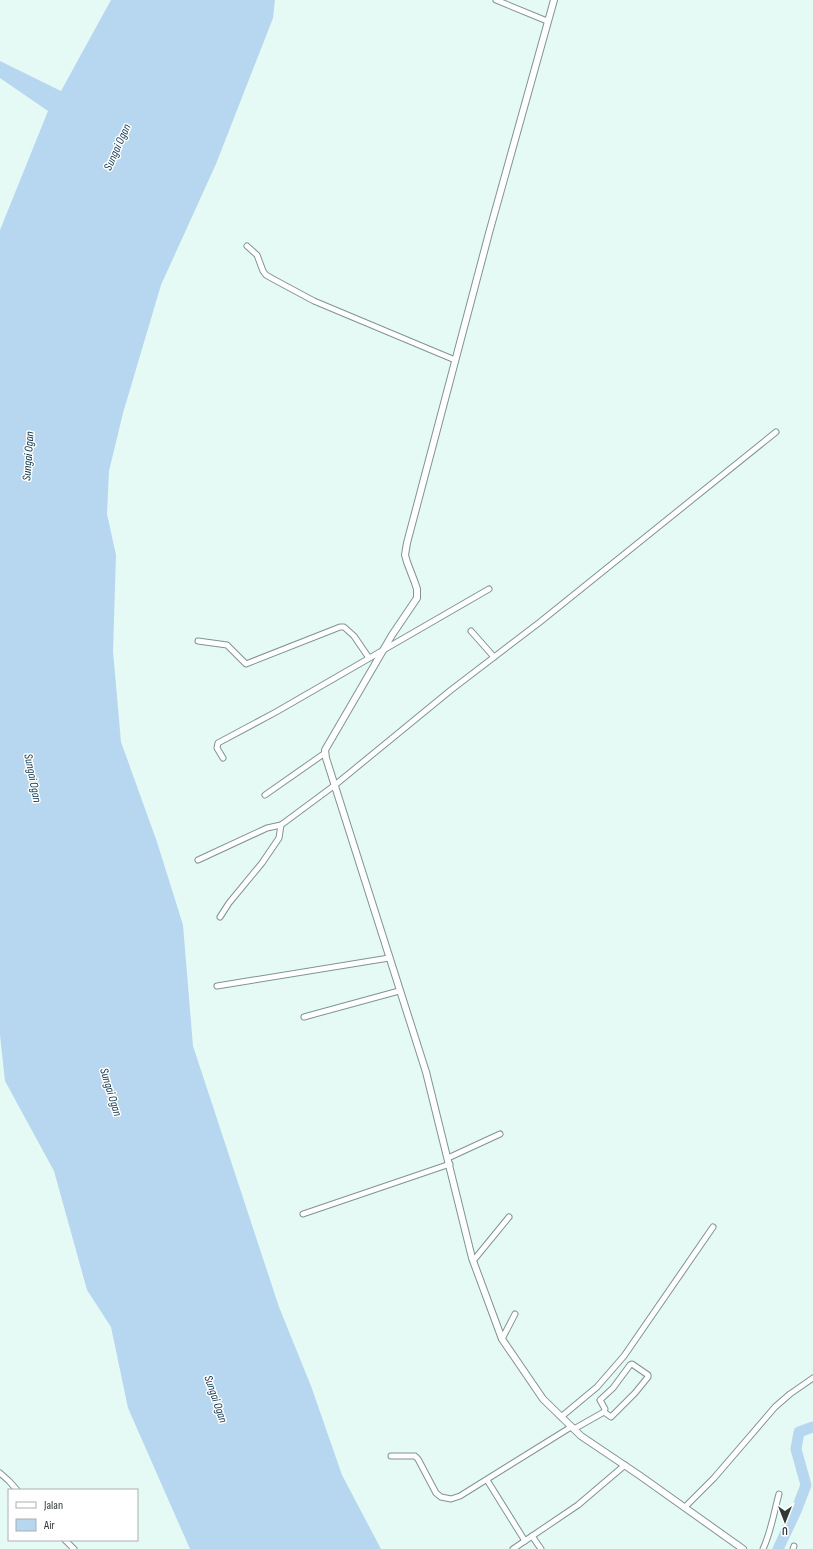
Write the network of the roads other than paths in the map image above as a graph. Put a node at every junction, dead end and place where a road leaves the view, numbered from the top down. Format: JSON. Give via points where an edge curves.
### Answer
{"nodes":[{"id":1,"x":496,"y":0,"type":"edge"},
{"id":2,"x":554,"y":0,"type":"edge"},
{"id":3,"x":547,"y":21,"type":"junction"},
{"id":4,"x":247,"y":246,"type":"dead end"},
{"id":5,"x":455,"y":360,"type":"junction"},
{"id":6,"x":776,"y":432,"type":"dead end"},
{"id":7,"x":489,"y":589,"type":"dead end"},
{"id":8,"x":471,"y":631,"type":"dead end"},
{"id":9,"x":198,"y":641,"type":"dead end"},
{"id":10,"x":384,"y":649,"type":"junction"},
{"id":11,"x":493,"y":655,"type":"junction"},
{"id":12,"x":369,"y":658,"type":"junction"},
{"id":13,"x":326,"y":755,"type":"junction"},
{"id":14,"x":223,"y":758,"type":"dead end"},
{"id":15,"x":335,"y":785,"type":"junction"},
{"id":16,"x":265,"y":795,"type":"dead end"},
{"id":17,"x":281,"y":825,"type":"junction"},
{"id":18,"x":198,"y":860,"type":"dead end"},
{"id":19,"x":220,"y":917,"type":"dead end"},
{"id":20,"x":389,"y":958,"type":"junction"},
{"id":21,"x":217,"y":986,"type":"dead end"},
{"id":22,"x":399,"y":991,"type":"junction"},
{"id":23,"x":304,"y":1017,"type":"dead end"},
{"id":24,"x":500,"y":1134,"type":"dead end"},
{"id":25,"x":449,"y":1161,"type":"junction"},
{"id":26,"x":303,"y":1214,"type":"dead end"},
{"id":27,"x":509,"y":1217,"type":"dead end"},
{"id":28,"x":713,"y":1227,"type":"dead end"},
{"id":29,"x":473,"y":1261,"type":"junction"},
{"id":30,"x":515,"y":1314,"type":"dead end"},
{"id":31,"x":502,"y":1339,"type":"junction"},
{"id":32,"x":813,"y":1378,"type":"edge"},
{"id":33,"x":604,"y":1412,"type":"junction"},
{"id":34,"x":561,"y":1417,"type":"junction"},
{"id":35,"x":572,"y":1428,"type":"junction"},
{"id":36,"x":390,"y":1456,"type":"dead end"},
{"id":37,"x":625,"y":1466,"type":"junction"},
{"id":38,"x":0,"y":1473,"type":"edge"},
{"id":39,"x":487,"y":1480,"type":"junction"},
{"id":40,"x":15,"y":1489,"type":"edge"},
{"id":41,"x":779,"y":1494,"type":"dead end"},
{"id":42,"x":685,"y":1507,"type":"junction"},
{"id":43,"x":532,"y":1536,"type":"junction"},
{"id":44,"x":66,"y":1541,"type":"edge"},
{"id":45,"x":525,"y":1541,"type":"junction"},
{"id":46,"x":74,"y":1549,"type":"edge"},
{"id":47,"x":512,"y":1549,"type":"edge"},
{"id":48,"x":541,"y":1549,"type":"edge"},
{"id":49,"x":743,"y":1549,"type":"edge"},
{"id":50,"x":763,"y":1549,"type":"edge"}],
"edges":[{"from":1,"to":3,"type":"street"},
{"from":2,"to":3,"type":"street"},
{"from":3,"to":5,"type":"street"},
{"from":4,"to":5,"type":"street","via":[[258,255],[263,271],[273,279],[314,301]]},
{"from":5,"to":10,"type":"street","via":[[406,548],[407,562],[417,589],[417,598]]},
{"from":6,"to":11,"type":"street","via":[[546,617]]},
{"from":7,"to":10,"type":"street"},
{"from":8,"to":11,"type":"street"},
{"from":9,"to":12,"type":"street","via":[[227,645],[246,664],[344,626]]},
{"from":10,"to":12,"type":"street"},
{"from":10,"to":13,"type":"street","via":[[325,750]]},
{"from":11,"to":15,"type":"street"},
{"from":12,"to":14,"type":"street","via":[[218,743],[217,748]]},
{"from":13,"to":15,"type":"street"},
{"from":13,"to":16,"type":"street"},
{"from":15,"to":17,"type":"street"},
{"from":15,"to":20,"type":"street"},
{"from":17,"to":18,"type":"street","via":[[267,828]]},
{"from":17,"to":19,"type":"street","via":[[279,838]]},
{"from":20,"to":21,"type":"street"},
{"from":20,"to":22,"type":"street"},
{"from":22,"to":23,"type":"street"},
{"from":22,"to":25,"type":"street","via":[[426,1072]]},
{"from":24,"to":25,"type":"street"},
{"from":25,"to":26,"type":"street"},
{"from":25,"to":29,"type":"street"},
{"from":27,"to":29,"type":"street"},
{"from":28,"to":34,"type":"street","via":[[624,1356],[598,1388]]},
{"from":29,"to":31,"type":"street"},
{"from":30,"to":31,"type":"street"},
{"from":31,"to":34,"type":"street","via":[[543,1399]]},
{"from":32,"to":42,"type":"street","via":[[775,1407],[714,1478]]},
{"from":33,"to":33,"type":"street","via":[[611,1416],[635,1393],[648,1375],[630,1365],[600,1400]]},
{"from":33,"to":35,"type":"street"},
{"from":34,"to":35,"type":"street"},
{"from":35,"to":37,"type":"street"},
{"from":35,"to":39,"type":"street"},
{"from":36,"to":39,"type":"street","via":[[418,1458],[436,1493],[451,1499]]},
{"from":37,"to":42,"type":"street"},
{"from":37,"to":43,"type":"street","via":[[578,1505]]},
{"from":38,"to":40,"type":"street"},
{"from":39,"to":45,"type":"street"},
{"from":41,"to":50,"type":"street"},
{"from":42,"to":49,"type":"street"},
{"from":43,"to":45,"type":"street"},
{"from":43,"to":48,"type":"street"},
{"from":44,"to":46,"type":"street"},
{"from":45,"to":47,"type":"street"}]}
